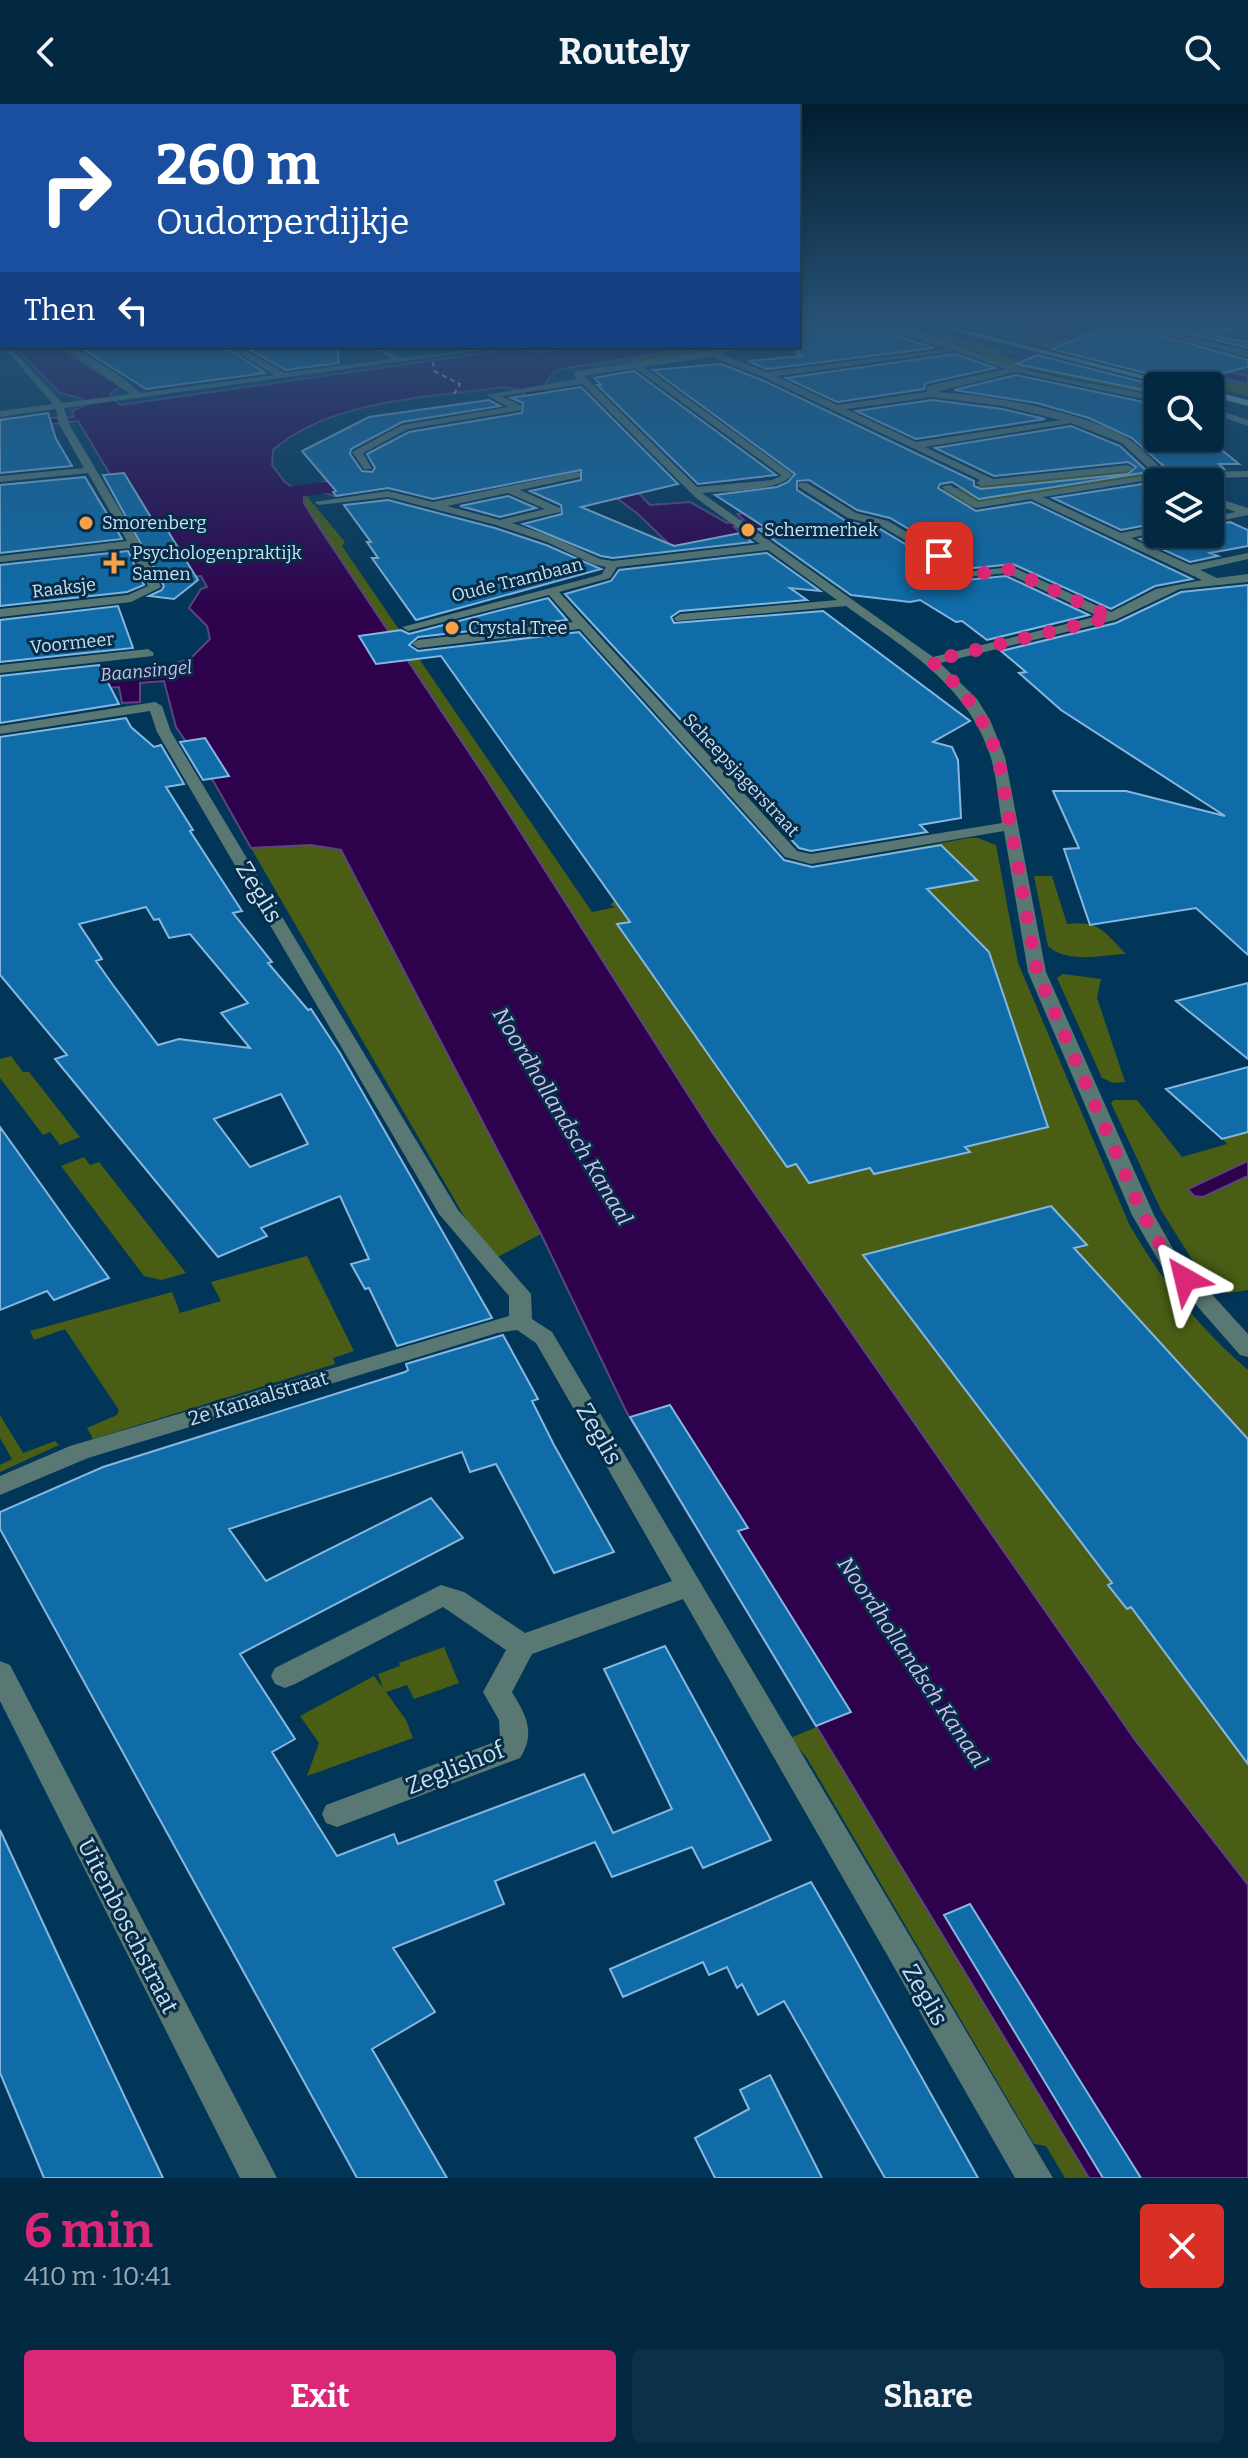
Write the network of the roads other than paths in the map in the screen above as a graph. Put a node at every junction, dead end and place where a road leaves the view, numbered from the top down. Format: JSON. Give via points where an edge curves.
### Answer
{"nodes":[{"id":1,"x":63,"y":419,"type":"edge"},
{"id":2,"x":454,"y":419,"type":"edge"},
{"id":3,"x":623,"y":419,"type":"edge"},
{"id":4,"x":710,"y":419,"type":"edge"},
{"id":5,"x":860,"y":419,"type":"edge"},
{"id":6,"x":1062,"y":419,"type":"edge"},
{"id":7,"x":1069,"y":421,"type":"junction"},
{"id":8,"x":917,"y":445,"type":"junction"},
{"id":9,"x":1248,"y":465,"type":"edge"},
{"id":10,"x":368,"y":467,"type":"dead end"},
{"id":11,"x":1153,"y":467,"type":"junction"},
{"id":12,"x":91,"y":470,"type":"junction"},
{"id":13,"x":1079,"y":473,"type":"junction"},
{"id":14,"x":1248,"y":474,"type":"edge"},
{"id":15,"x":576,"y":475,"type":"dead end"},
{"id":16,"x":1224,"y":476,"type":"edge"},
{"id":17,"x":0,"y":479,"type":"edge"},
{"id":18,"x":976,"y":480,"type":"junction"},
{"id":19,"x":1013,"y":480,"type":"junction"},
{"id":20,"x":1144,"y":481,"type":"edge"},
{"id":21,"x":803,"y":485,"type":"dead end"},
{"id":22,"x":960,"y":485,"type":"dead end"},
{"id":23,"x":1088,"y":487,"type":"junction"},
{"id":24,"x":509,"y":489,"type":"junction"},
{"id":25,"x":696,"y":490,"type":"junction"},
{"id":26,"x":1039,"y":497,"type":"junction"},
{"id":27,"x":1005,"y":501,"type":"junction"},
{"id":28,"x":319,"y":502,"type":"dead end"},
{"id":29,"x":1224,"y":504,"type":"edge"},
{"id":30,"x":432,"y":505,"type":"junction"},
{"id":31,"x":1224,"y":517,"type":"edge"},
{"id":32,"x":500,"y":523,"type":"junction"},
{"id":33,"x":1144,"y":532,"type":"edge"},
{"id":34,"x":1120,"y":537,"type":"junction"},
{"id":35,"x":134,"y":544,"type":"junction"},
{"id":36,"x":771,"y":546,"type":"junction"},
{"id":37,"x":1248,"y":556,"type":"edge"},
{"id":38,"x":0,"y":559,"type":"edge"},
{"id":39,"x":613,"y":564,"type":"junction"},
{"id":40,"x":1189,"y":569,"type":"junction"},
{"id":41,"x":1248,"y":578,"type":"edge"},
{"id":42,"x":1212,"y":580,"type":"junction"},
{"id":43,"x":550,"y":589,"type":"junction"},
{"id":44,"x":850,"y":602,"type":"junction"},
{"id":45,"x":0,"y":613,"type":"edge"},
{"id":46,"x":1111,"y":617,"type":"junction"},
{"id":47,"x":680,"y":618,"type":"dead end"},
{"id":48,"x":582,"y":625,"type":"junction"},
{"id":49,"x":408,"y":627,"type":"dead end"},
{"id":50,"x":418,"y":644,"type":"dead end"},
{"id":51,"x":148,"y":653,"type":"dead end"},
{"id":52,"x":931,"y":661,"type":"junction"},
{"id":53,"x":0,"y":669,"type":"edge"},
{"id":54,"x":0,"y":730,"type":"edge"},
{"id":55,"x":1009,"y":826,"type":"junction"},
{"id":56,"x":521,"y":1322,"type":"junction"},
{"id":57,"x":1248,"y":1349,"type":"edge"},
{"id":58,"x":0,"y":1486,"type":"edge"},
{"id":59,"x":687,"y":1587,"type":"junction"},
{"id":60,"x":522,"y":1646,"type":"junction"},
{"id":61,"x":0,"y":1673,"type":"edge"},
{"id":62,"x":285,"y":1676,"type":"dead end"},
{"id":63,"x":337,"y":1814,"type":"dead end"},
{"id":64,"x":259,"y":2178,"type":"edge"},
{"id":65,"x":1035,"y":2178,"type":"edge"}],
"edges":[{"from":1,"to":12,"type":"street"},
{"from":2,"to":10,"type":"street","via":[[405,427],[357,452]]},
{"from":3,"to":25,"type":"street"},
{"from":4,"to":25,"type":"street","via":[[787,474],[774,483]]},
{"from":5,"to":8,"type":"street"},
{"from":6,"to":7,"type":"street"},
{"from":7,"to":8,"type":"street"},
{"from":7,"to":11,"type":"street","via":[[1125,442]]},
{"from":8,"to":18,"type":"street"},
{"from":9,"to":11,"type":"street"},
{"from":11,"to":13,"type":"street"},
{"from":12,"to":17,"type":"street"},
{"from":12,"to":35,"type":"street"},
{"from":13,"to":19,"type":"street"},
{"from":13,"to":23,"type":"street"},
{"from":14,"to":16,"type":"street"},
{"from":15,"to":24,"type":"street"},
{"from":18,"to":19,"type":"street"},
{"from":18,"to":27,"type":"street"},
{"from":19,"to":26,"type":"street"},
{"from":20,"to":23,"type":"street"},
{"from":21,"to":46,"type":"street","via":[[868,523],[884,523],[971,575],[1008,569]]},
{"from":22,"to":27,"type":"street","via":[[946,487],[976,505]]},
{"from":23,"to":26,"type":"street"},
{"from":24,"to":30,"type":"street"},
{"from":24,"to":32,"type":"street","via":[[556,510]]},
{"from":25,"to":36,"type":"street"},
{"from":26,"to":27,"type":"street"},
{"from":26,"to":34,"type":"street"},
{"from":28,"to":30,"type":"street","via":[[388,494]]},
{"from":29,"to":31,"type":"street","via":[[1248,512]]},
{"from":30,"to":32,"type":"street"},
{"from":32,"to":39,"type":"street"},
{"from":33,"to":34,"type":"street"},
{"from":34,"to":40,"type":"street"},
{"from":35,"to":38,"type":"street"},
{"from":35,"to":45,"type":"street","name":"Raaksje","via":[[155,587],[131,598]]},
{"from":36,"to":39,"type":"street","name":"Oude Trambaan"},
{"from":36,"to":44,"type":"street"},
{"from":37,"to":40,"type":"street"},
{"from":39,"to":43,"type":"street","name":"Oude Trambaan","via":[[606,576]]},
{"from":40,"to":42,"type":"street"},
{"from":41,"to":42,"type":"street"},
{"from":42,"to":46,"type":"street","via":[[1167,589]]},
{"from":43,"to":48,"type":"street","name":"Scheepsjagerstraat"},
{"from":43,"to":49,"type":"street","name":"Oude Trambaan"},
{"from":44,"to":47,"type":"street"},
{"from":44,"to":52,"type":"street"},
{"from":46,"to":52,"type":"street"},
{"from":48,"to":50,"type":"street"},
{"from":48,"to":55,"type":"street","name":"Scheepsjagerstraat","via":[[791,854],[811,859]]},
{"from":51,"to":53,"type":"street","name":"Voormeer"},
{"from":52,"to":55,"type":"street","via":[[983,720],[998,757]]},
{"from":54,"to":56,"type":"street","name":"Zeglis","via":[[155,706],[164,732],[450,1214],[520,1294]]},
{"from":55,"to":57,"type":"street","via":[[1037,972],[1143,1215],[1169,1260]]},
{"from":56,"to":58,"type":"street","name":"2e Kanaalstraat","via":[[496,1325],[79,1452]]},
{"from":56,"to":59,"type":"street","name":"Zeglis","via":[[544,1338]]},
{"from":59,"to":60,"type":"street"},
{"from":59,"to":65,"type":"street","name":"Zeglis"},
{"from":60,"to":62,"type":"street","via":[[441,1596]]},
{"from":60,"to":63,"type":"street","name":"Zeglishof","via":[[497,1692],[518,1732],[510,1749]]},
{"from":61,"to":64,"type":"street","name":"Uitenboschstraat"}]}
